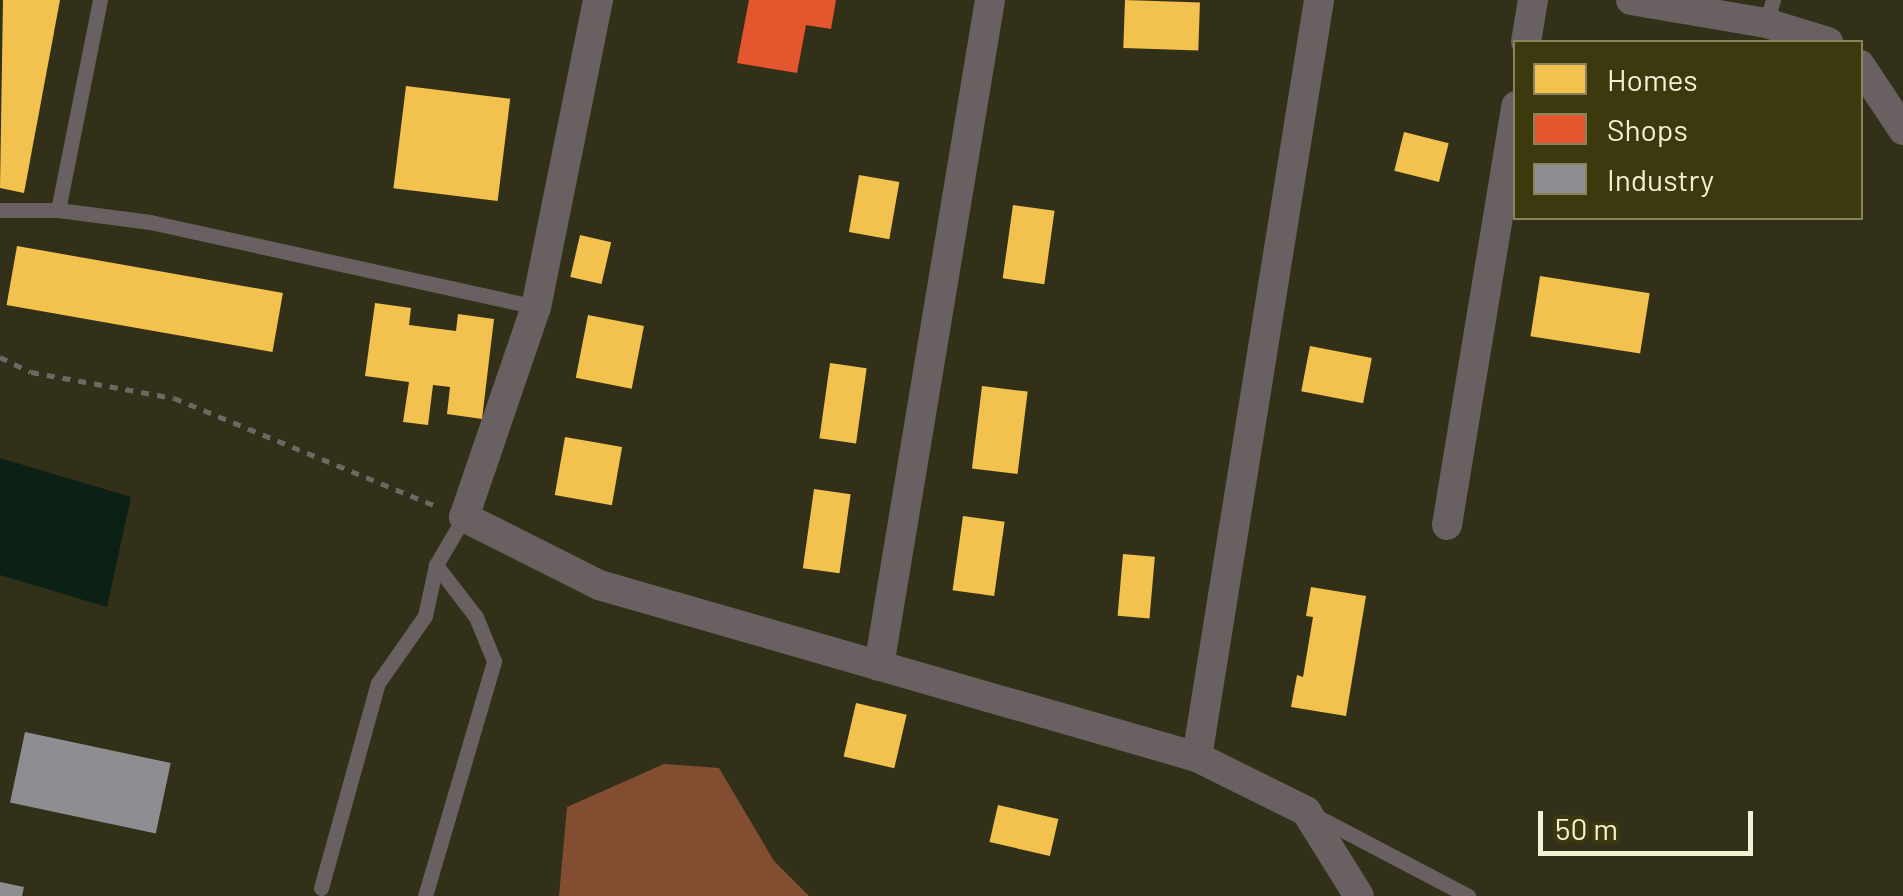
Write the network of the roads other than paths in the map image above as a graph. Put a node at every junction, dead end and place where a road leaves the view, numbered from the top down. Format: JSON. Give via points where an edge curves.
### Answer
{"nodes":[{"id":1,"x":100,"y":0,"type":"edge"},
{"id":2,"x":598,"y":0,"type":"edge"},
{"id":3,"x":990,"y":0,"type":"edge"},
{"id":4,"x":1318,"y":0,"type":"edge"},
{"id":5,"x":1533,"y":0,"type":"edge"},
{"id":6,"x":1631,"y":0,"type":"edge"},
{"id":7,"x":1769,"y":12,"type":"edge"},
{"id":8,"x":1526,"y":40,"type":"edge"},
{"id":9,"x":1824,"y":40,"type":"edge"},
{"id":10,"x":1863,"y":69,"type":"edge"},
{"id":11,"x":1513,"y":124,"type":"edge"},
{"id":12,"x":1903,"y":130,"type":"edge"},
{"id":13,"x":0,"y":210,"type":"edge"},
{"id":14,"x":58,"y":210,"type":"junction"},
{"id":15,"x":536,"y":307,"type":"junction"},
{"id":16,"x":464,"y":517,"type":"junction"},
{"id":17,"x":1446,"y":525,"type":"dead end"},
{"id":18,"x":436,"y":565,"type":"junction"},
{"id":19,"x":879,"y":666,"type":"junction"},
{"id":20,"x":1197,"y":757,"type":"junction"},
{"id":21,"x":1306,"y":810,"type":"junction"},
{"id":22,"x":321,"y":888,"type":"dead end"},
{"id":23,"x":424,"y":896,"type":"edge"},
{"id":24,"x":1359,"y":896,"type":"edge"},
{"id":25,"x":1468,"y":896,"type":"edge"}],
"edges":[{"from":1,"to":14,"type":"lane"},
{"from":2,"to":15,"type":"street"},
{"from":3,"to":19,"type":"street"},
{"from":4,"to":20,"type":"street"},
{"from":5,"to":8,"type":"street"},
{"from":6,"to":7,"type":"street"},
{"from":7,"to":9,"type":"street"},
{"from":10,"to":12,"type":"street"},
{"from":11,"to":17,"type":"street"},
{"from":13,"to":14,"type":"lane"},
{"from":14,"to":15,"type":"lane","via":[[150,222]]},
{"from":15,"to":16,"type":"street"},
{"from":16,"to":18,"type":"lane"},
{"from":16,"to":19,"type":"street","via":[[599,586]]},
{"from":18,"to":22,"type":"lane","via":[[425,616],[378,683]]},
{"from":18,"to":23,"type":"lane","via":[[476,618],[494,661]]},
{"from":19,"to":20,"type":"street"},
{"from":20,"to":21,"type":"street"},
{"from":21,"to":24,"type":"street"},
{"from":21,"to":25,"type":"lane"}]}
